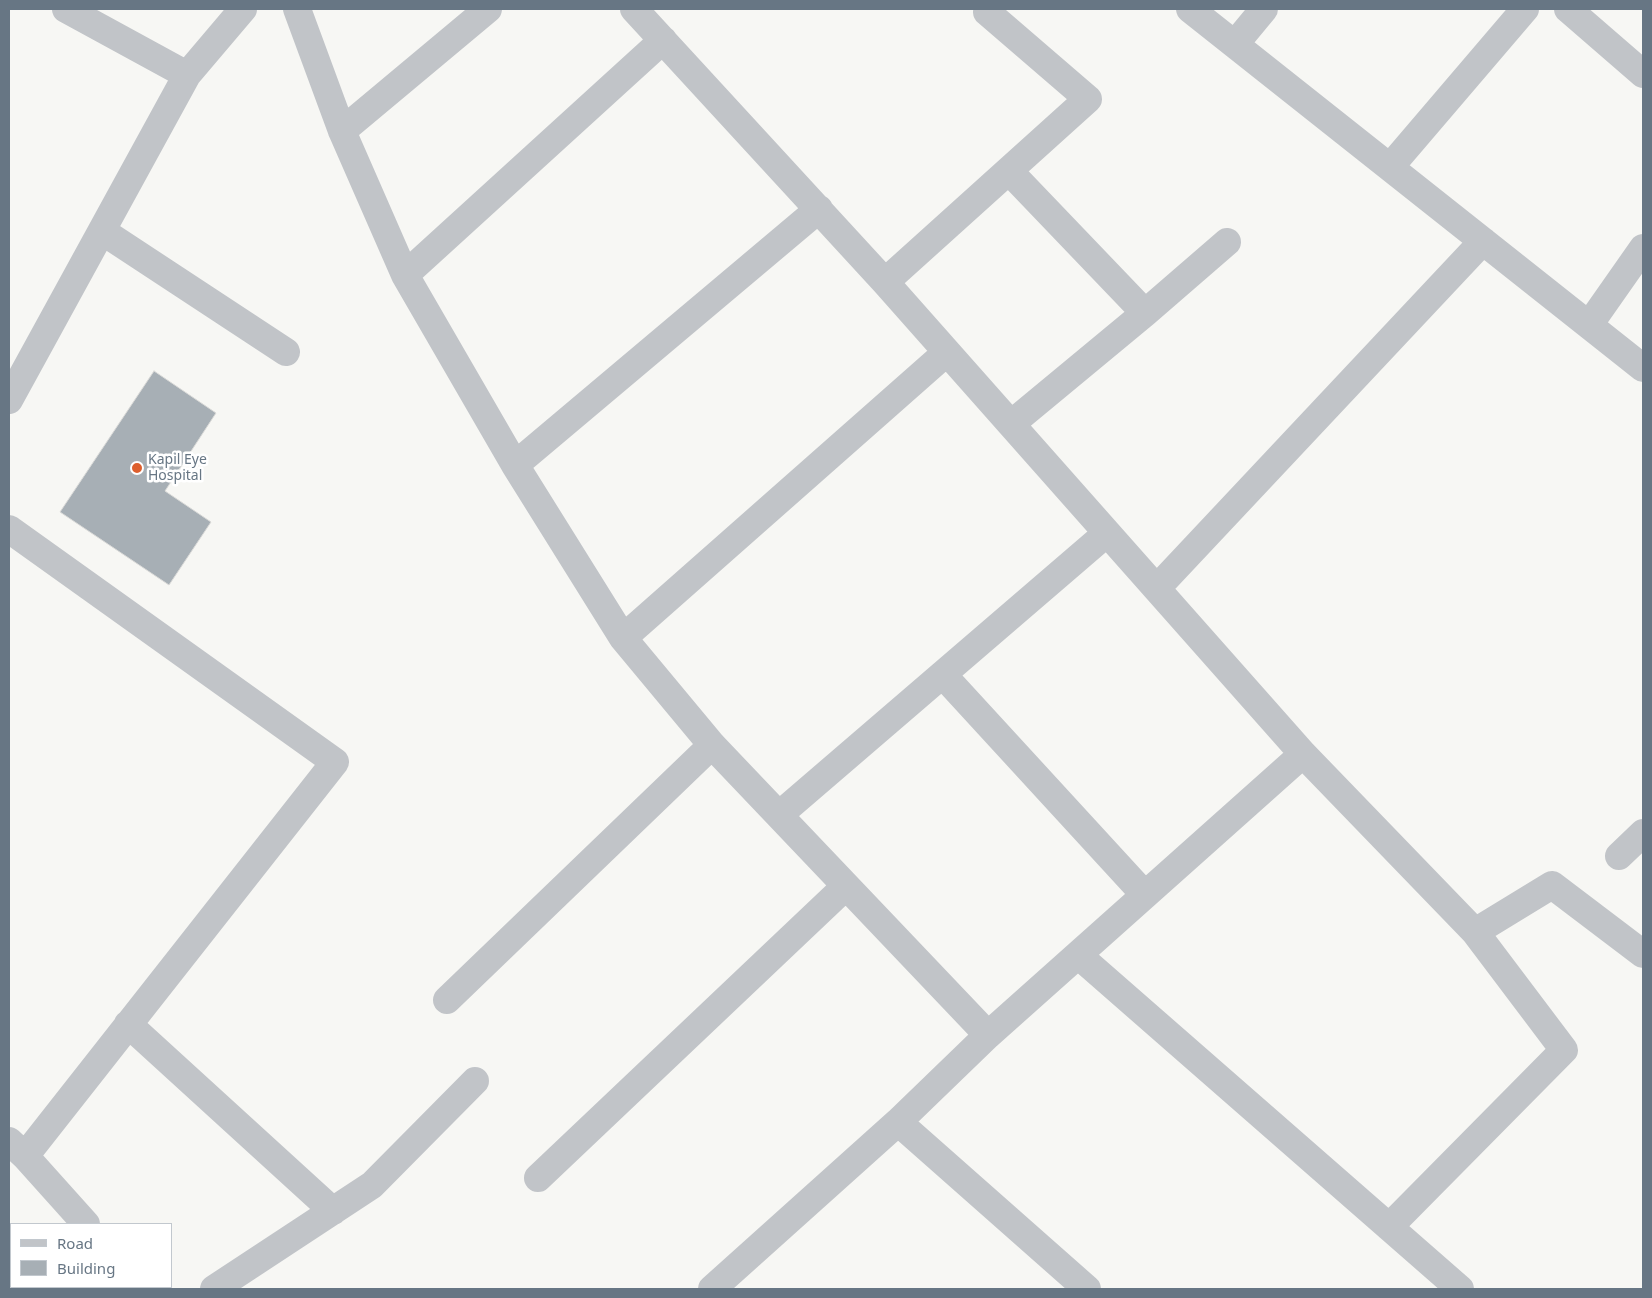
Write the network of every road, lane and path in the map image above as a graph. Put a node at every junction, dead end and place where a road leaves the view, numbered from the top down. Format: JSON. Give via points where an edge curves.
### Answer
{"nodes":[{"id":1,"x":66,"y":9,"type":"edge"},
{"id":2,"x":243,"y":9,"type":"edge"},
{"id":3,"x":297,"y":9,"type":"edge"},
{"id":4,"x":488,"y":9,"type":"edge"},
{"id":5,"x":634,"y":9,"type":"edge"},
{"id":6,"x":990,"y":9,"type":"edge"},
{"id":7,"x":1190,"y":9,"type":"edge"},
{"id":8,"x":1264,"y":9,"type":"edge"},
{"id":9,"x":1524,"y":9,"type":"edge"},
{"id":10,"x":1568,"y":9,"type":"edge"},
{"id":11,"x":663,"y":40,"type":"junction"},
{"id":12,"x":1235,"y":44,"type":"junction"},
{"id":13,"x":1643,"y":74,"type":"edge"},
{"id":14,"x":187,"y":75,"type":"junction"},
{"id":15,"x":342,"y":131,"type":"junction"},
{"id":16,"x":1390,"y":167,"type":"junction"},
{"id":17,"x":1009,"y":171,"type":"junction"},
{"id":18,"x":819,"y":209,"type":"junction"},
{"id":19,"x":102,"y":231,"type":"junction"},
{"id":20,"x":1483,"y":241,"type":"junction"},
{"id":21,"x":1227,"y":242,"type":"dead end"},
{"id":22,"x":1643,"y":248,"type":"edge"},
{"id":23,"x":405,"y":274,"type":"junction"},
{"id":24,"x":885,"y":282,"type":"junction"},
{"id":25,"x":1145,"y":313,"type":"junction"},
{"id":26,"x":1589,"y":326,"type":"junction"},
{"id":27,"x":286,"y":352,"type":"dead end"},
{"id":28,"x":947,"y":352,"type":"junction"},
{"id":29,"x":1643,"y":368,"type":"edge"},
{"id":30,"x":9,"y":400,"type":"edge"},
{"id":31,"x":1011,"y":424,"type":"junction"},
{"id":32,"x":515,"y":465,"type":"junction"},
{"id":33,"x":9,"y":529,"type":"edge"},
{"id":34,"x":1107,"y":533,"type":"junction"},
{"id":35,"x":1157,"y":588,"type":"junction"},
{"id":36,"x":624,"y":638,"type":"junction"},
{"id":37,"x":943,"y":675,"type":"junction"},
{"id":38,"x":712,"y":745,"type":"junction"},
{"id":39,"x":1304,"y":754,"type":"junction"},
{"id":40,"x":779,"y":815,"type":"junction"},
{"id":41,"x":1643,"y":833,"type":"edge"},
{"id":42,"x":1619,"y":856,"type":"dead end"},
{"id":43,"x":846,"y":886,"type":"junction"},
{"id":44,"x":1145,"y":895,"type":"junction"},
{"id":45,"x":1475,"y":932,"type":"junction"},
{"id":46,"x":1643,"y":954,"type":"edge"},
{"id":47,"x":1078,"y":955,"type":"junction"},
{"id":48,"x":447,"y":1000,"type":"dead end"},
{"id":49,"x":128,"y":1024,"type":"junction"},
{"id":50,"x":988,"y":1035,"type":"junction"},
{"id":51,"x":474,"y":1081,"type":"dead end"},
{"id":52,"x":898,"y":1122,"type":"junction"},
{"id":53,"x":17,"y":1148,"type":"edge"},
{"id":54,"x":538,"y":1178,"type":"dead end"},
{"id":55,"x":333,"y":1211,"type":"junction"},
{"id":56,"x":85,"y":1223,"type":"edge"},
{"id":57,"x":1389,"y":1227,"type":"junction"},
{"id":58,"x":215,"y":1289,"type":"edge"},
{"id":59,"x":712,"y":1289,"type":"edge"},
{"id":60,"x":1088,"y":1289,"type":"edge"},
{"id":61,"x":1460,"y":1289,"type":"edge"}],
"edges":[{"from":1,"to":14,"type":"street"},
{"from":2,"to":14,"type":"street"},
{"from":3,"to":15,"type":"street"},
{"from":4,"to":15,"type":"street"},
{"from":5,"to":11,"type":"street"},
{"from":6,"to":17,"type":"street","via":[[987,12],[1088,100]]},
{"from":7,"to":12,"type":"street"},
{"from":8,"to":12,"type":"street"},
{"from":9,"to":16,"type":"street"},
{"from":10,"to":13,"type":"street"},
{"from":11,"to":18,"type":"street"},
{"from":11,"to":23,"type":"street"},
{"from":12,"to":16,"type":"street"},
{"from":14,"to":19,"type":"street"},
{"from":15,"to":23,"type":"street"},
{"from":16,"to":20,"type":"street"},
{"from":17,"to":24,"type":"street"},
{"from":17,"to":25,"type":"street"},
{"from":18,"to":24,"type":"street"},
{"from":18,"to":32,"type":"street"},
{"from":19,"to":27,"type":"street"},
{"from":19,"to":30,"type":"street"},
{"from":20,"to":26,"type":"street"},
{"from":20,"to":35,"type":"street"},
{"from":21,"to":25,"type":"street"},
{"from":22,"to":26,"type":"street"},
{"from":23,"to":32,"type":"street"},
{"from":24,"to":28,"type":"street"},
{"from":25,"to":31,"type":"street"},
{"from":26,"to":29,"type":"street"},
{"from":28,"to":31,"type":"street"},
{"from":28,"to":36,"type":"street"},
{"from":31,"to":34,"type":"street"},
{"from":32,"to":36,"type":"street"},
{"from":33,"to":49,"type":"street","via":[[335,762]]},
{"from":34,"to":35,"type":"street"},
{"from":34,"to":37,"type":"street"},
{"from":35,"to":39,"type":"street"},
{"from":36,"to":38,"type":"street"},
{"from":37,"to":40,"type":"street"},
{"from":37,"to":44,"type":"street"},
{"from":38,"to":40,"type":"street"},
{"from":38,"to":48,"type":"street"},
{"from":39,"to":44,"type":"street"},
{"from":39,"to":45,"type":"street"},
{"from":40,"to":43,"type":"street"},
{"from":41,"to":42,"type":"street"},
{"from":43,"to":50,"type":"street"},
{"from":43,"to":54,"type":"street"},
{"from":44,"to":47,"type":"street"},
{"from":45,"to":46,"type":"street","via":[[1552,885]]},
{"from":45,"to":57,"type":"street","via":[[1564,1050]]},
{"from":47,"to":50,"type":"street"},
{"from":47,"to":57,"type":"street"},
{"from":49,"to":53,"type":"street"},
{"from":49,"to":55,"type":"street"},
{"from":50,"to":52,"type":"street"},
{"from":51,"to":55,"type":"street","via":[[372,1185]]},
{"from":52,"to":59,"type":"street"},
{"from":52,"to":60,"type":"street"},
{"from":53,"to":56,"type":"street"},
{"from":55,"to":58,"type":"street"},
{"from":57,"to":61,"type":"street"}]}
